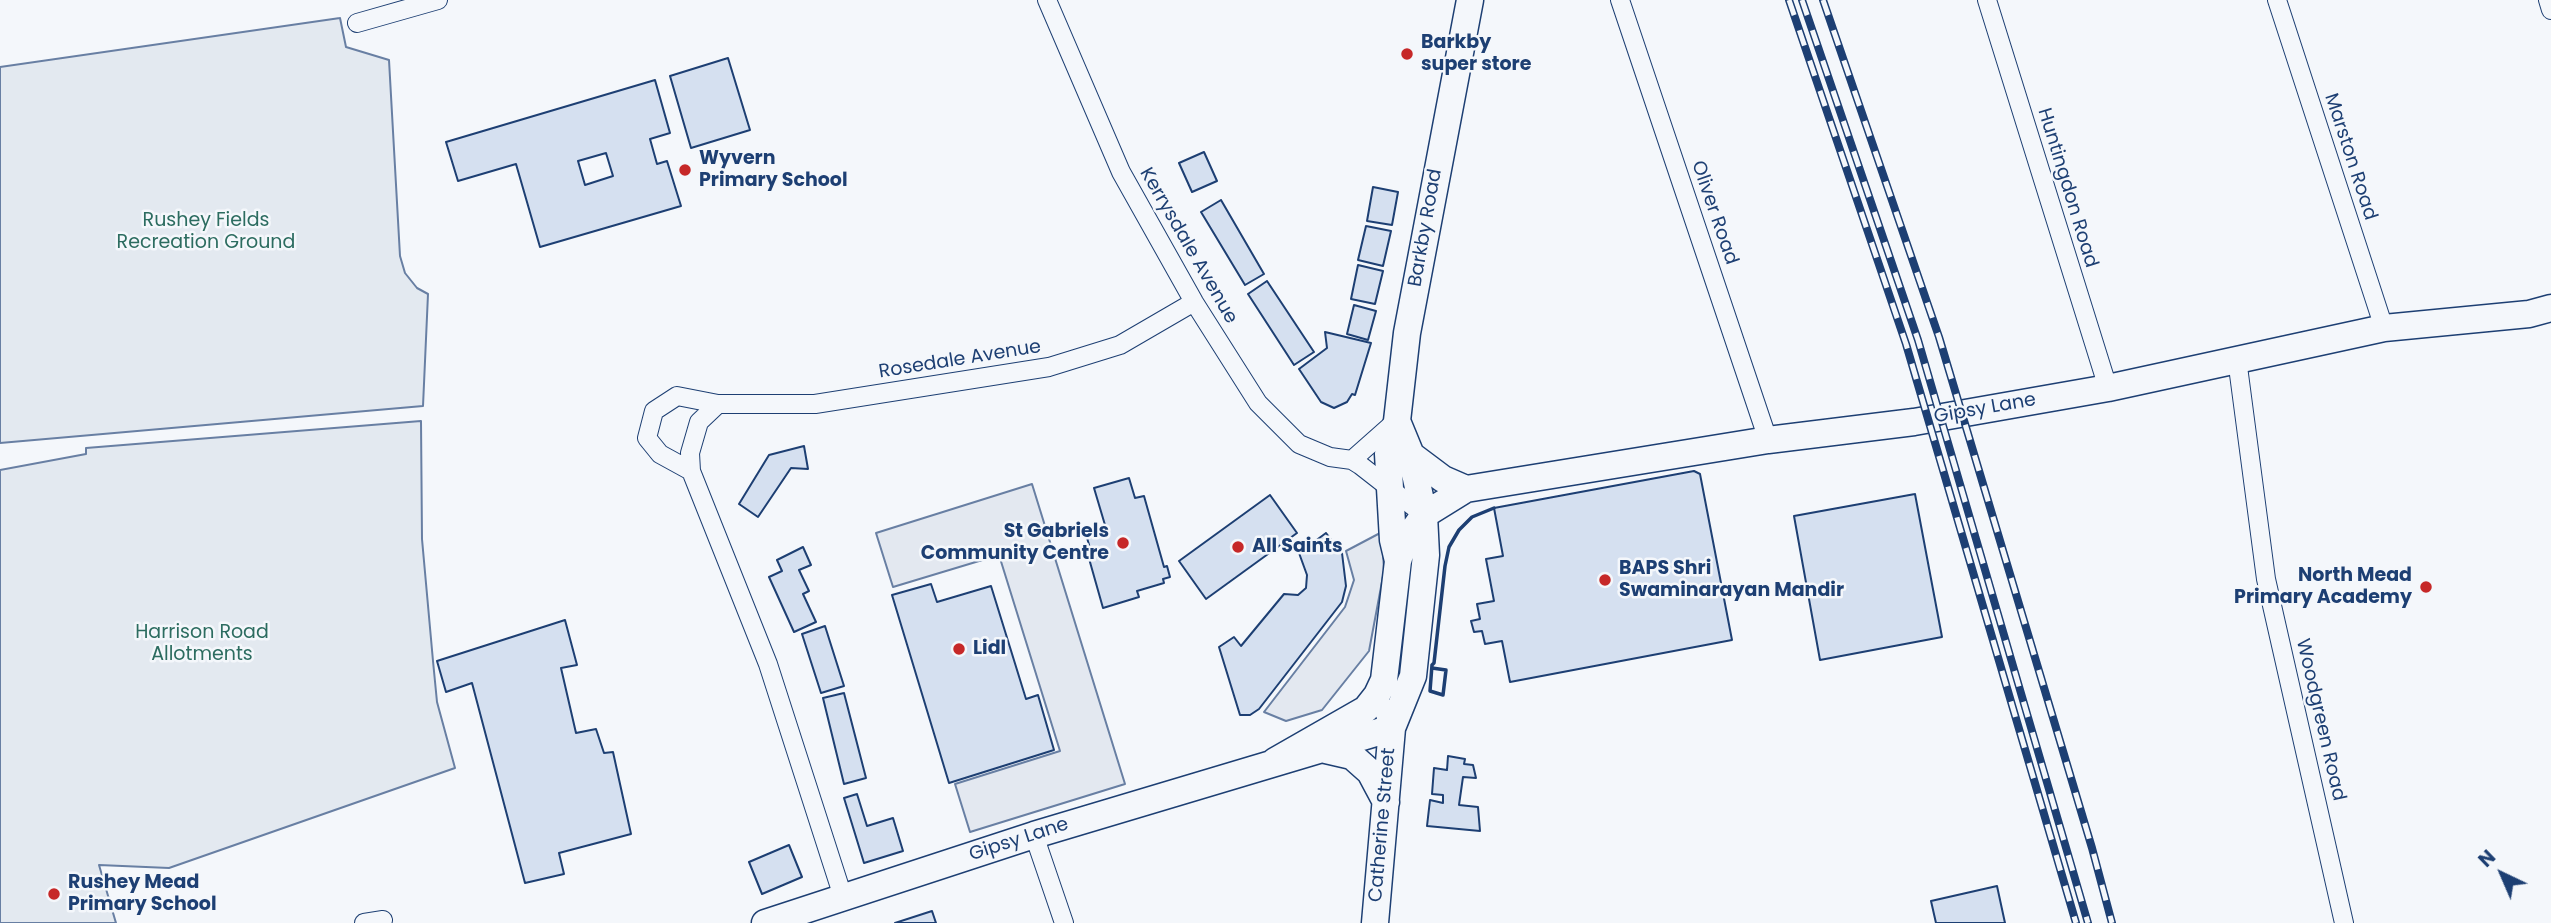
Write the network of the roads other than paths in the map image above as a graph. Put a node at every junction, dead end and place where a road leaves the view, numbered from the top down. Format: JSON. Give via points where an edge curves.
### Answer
{"nodes":[{"id":1,"x":438,"y":0,"type":"edge"},
{"id":2,"x":1047,"y":0,"type":"edge"},
{"id":3,"x":1470,"y":0,"type":"edge"},
{"id":4,"x":1619,"y":0,"type":"edge"},
{"id":5,"x":1987,"y":0,"type":"edge"},
{"id":6,"x":2277,"y":0,"type":"edge"},
{"id":7,"x":2548,"y":0,"type":"edge"},
{"id":8,"x":2551,"y":10,"type":"edge"},
{"id":9,"x":356,"y":23,"type":"dead end"},
{"id":10,"x":1194,"y":302,"type":"junction"},
{"id":11,"x":2551,"y":308,"type":"edge"},
{"id":12,"x":2384,"y":328,"type":"junction"},
{"id":13,"x":2237,"y":359,"type":"junction"},
{"id":14,"x":2108,"y":388,"type":"junction"},
{"id":15,"x":718,"y":404,"type":"junction"},
{"id":16,"x":1397,"y":421,"type":"junction"},
{"id":17,"x":1768,"y":440,"type":"junction"},
{"id":18,"x":1411,"y":455,"type":"junction"},
{"id":19,"x":1352,"y":460,"type":"junction"},
{"id":20,"x":691,"y":471,"type":"junction"},
{"id":21,"x":1389,"y":487,"type":"junction"},
{"id":22,"x":1466,"y":489,"type":"junction"},
{"id":23,"x":1423,"y":515,"type":"junction"},
{"id":24,"x":1398,"y":561,"type":"junction"},
{"id":25,"x":1384,"y":680,"type":"junction"},
{"id":26,"x":1392,"y":728,"type":"junction"},
{"id":27,"x":1326,"y":750,"type":"junction"},
{"id":28,"x":1275,"y":761,"type":"junction"},
{"id":29,"x":1386,"y":802,"type":"junction"},
{"id":30,"x":1034,"y":835,"type":"junction"},
{"id":31,"x":843,"y":897,"type":"junction"},
{"id":32,"x":383,"y":920,"type":"dead end"},
{"id":33,"x":364,"y":923,"type":"edge"},
{"id":34,"x":765,"y":923,"type":"edge"},
{"id":35,"x":1064,"y":923,"type":"edge"},
{"id":36,"x":1375,"y":923,"type":"edge"},
{"id":37,"x":2344,"y":923,"type":"edge"}],
"edges":[{"from":1,"to":9,"type":"street"},
{"from":2,"to":10,"type":"street","name":"Kerrysdale Avenue","via":[[1121,172]]},
{"from":3,"to":16,"type":"street","name":"Barkby Road","via":[[1407,333]]},
{"from":4,"to":17,"type":"street","name":"Oliver Road"},
{"from":5,"to":14,"type":"street","name":"Huntingdon Road"},
{"from":6,"to":12,"type":"street","name":"Marston Road"},
{"from":7,"to":8,"type":"street"},
{"from":10,"to":15,"type":"street","name":"Rosedale Avenue","via":[[1120,345],[1049,367],[815,404]]},
{"from":10,"to":19,"type":"street","name":"Kerrysdale Avenue","via":[[1273,421],[1299,444]]},
{"from":11,"to":12,"type":"street","name":"Gipsy Lane"},
{"from":12,"to":13,"type":"street","name":"Gipsy Lane"},
{"from":13,"to":14,"type":"street","name":"Gipsy Lane"},
{"from":13,"to":37,"type":"street","name":"Woodgreen Road","via":[[2266,579]]},
{"from":14,"to":17,"type":"street","name":"Gipsy Lane","via":[[1914,422]]},
{"from":15,"to":20,"type":"street","via":[[699,422],[690,453]]},
{"from":15,"to":20,"type":"street","name":"Rosedale Avenue","via":[[677,396],[654,411],[647,438],[660,454]]},
{"from":16,"to":18,"type":"street","name":"Barkby Road"},
{"from":16,"to":19,"type":"street"},
{"from":16,"to":21,"type":"street","via":[[1388,454]]},
{"from":17,"to":22,"type":"street","name":"Gipsy Lane"},
{"from":18,"to":22,"type":"street","via":[[1443,479]]},
{"from":18,"to":23,"type":"street","name":"Barkby Road"},
{"from":19,"to":21,"type":"street","name":"Kerrysdale Avenue"},
{"from":20,"to":31,"type":"street","via":[[768,664]]},
{"from":21,"to":23,"type":"street","name":"Kerrysdale Avenue"},
{"from":21,"to":24,"type":"street"},
{"from":22,"to":23,"type":"street","name":"Gipsy Lane"},
{"from":23,"to":24,"type":"street","name":"Gipsy Lane"},
{"from":23,"to":26,"type":"street","via":[[1426,555],[1413,676]]},
{"from":24,"to":25,"type":"street","name":"Gipsy Lane"},
{"from":25,"to":26,"type":"street"},
{"from":25,"to":28,"type":"street","name":"Gipsy Lane","via":[[1366,709]]},
{"from":26,"to":27,"type":"street","name":"Gipsy Lane"},
{"from":26,"to":29,"type":"street","name":"Catherine Street"},
{"from":27,"to":28,"type":"street","name":"Gipsy Lane"},
{"from":27,"to":29,"type":"street","via":[[1352,756],[1370,772]]},
{"from":28,"to":30,"type":"street","name":"Gipsy Lane"},
{"from":29,"to":36,"type":"street","name":"Catherine Street"},
{"from":30,"to":31,"type":"street","name":"Gipsy Lane"},
{"from":30,"to":35,"type":"street"},
{"from":31,"to":34,"type":"street","name":"Gipsy Lane"},
{"from":32,"to":33,"type":"street"}]}
